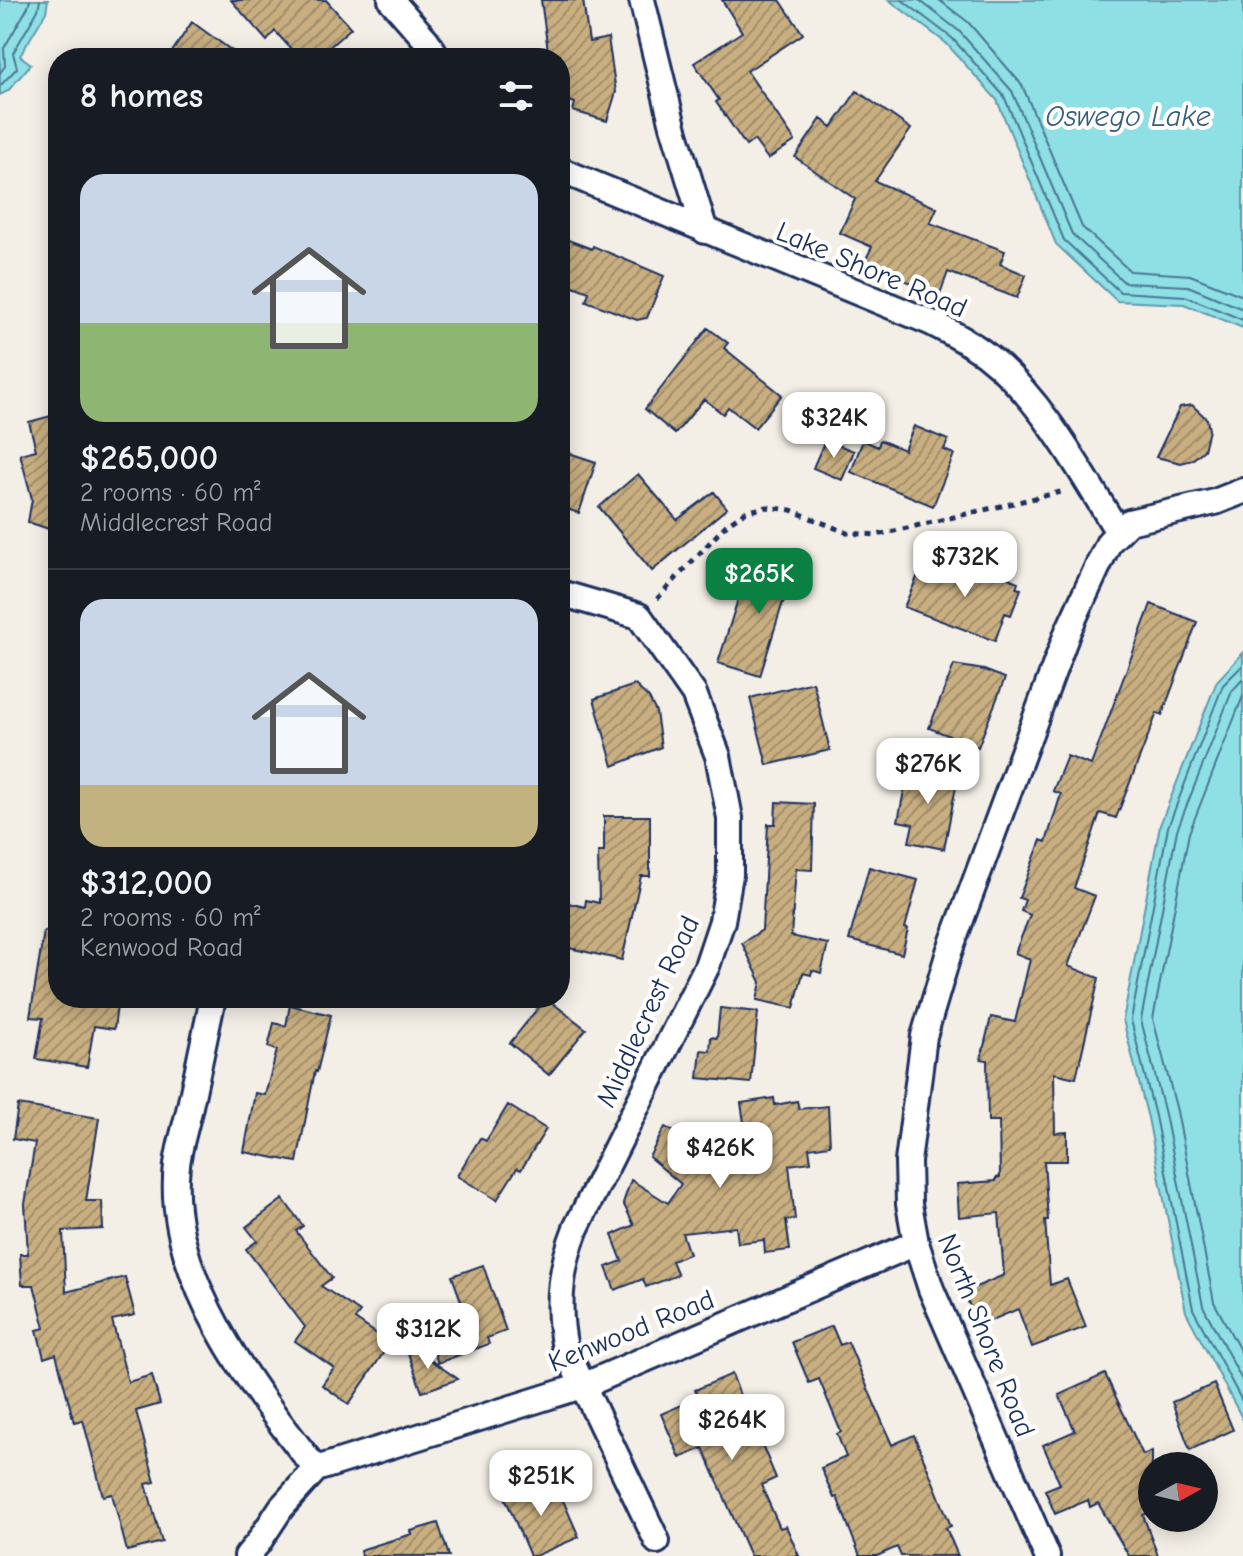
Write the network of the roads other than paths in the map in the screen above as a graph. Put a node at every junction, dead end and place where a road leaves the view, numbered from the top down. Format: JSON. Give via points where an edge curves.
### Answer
{"nodes":[{"id":1,"x":391,"y":0,"type":"edge"},
{"id":2,"x":642,"y":0,"type":"edge"},
{"id":3,"x":431,"y":48,"type":"edge"},
{"id":4,"x":570,"y":174,"type":"edge"},
{"id":5,"x":705,"y":231,"type":"junction"},
{"id":6,"x":1243,"y":491,"type":"edge"},
{"id":7,"x":1118,"y":532,"type":"junction"},
{"id":8,"x":570,"y":596,"type":"edge"},
{"id":9,"x":211,"y":1008,"type":"edge"},
{"id":10,"x":916,"y":1243,"type":"junction"},
{"id":11,"x":585,"y":1385,"type":"junction"},
{"id":12,"x":316,"y":1469,"type":"junction"},
{"id":13,"x":657,"y":1541,"type":"dead end"},
{"id":14,"x":247,"y":1556,"type":"edge"},
{"id":15,"x":1047,"y":1556,"type":"edge"}],
"edges":[{"from":1,"to":3,"type":"street"},
{"from":2,"to":5,"type":"street"},
{"from":4,"to":5,"type":"street","name":"Lake Shore Road"},
{"from":5,"to":7,"type":"street","name":"Lake Shore Road","via":[[932,323],[986,355],[1020,387],[1056,434]]},
{"from":6,"to":7,"type":"street","via":[[1147,516]]},
{"from":7,"to":10,"type":"street","name":"North Shore Road","via":[[1068,631],[935,996],[924,1036],[908,1162]]},
{"from":8,"to":11,"type":"street","name":"Middlecrest Road","via":[[639,616],[694,694],[718,756],[730,818],[730,875],[707,966],[567,1250],[559,1321],[565,1348]]},
{"from":9,"to":12,"type":"street","via":[[177,1167],[183,1242],[194,1281],[233,1355]]},
{"from":10,"to":11,"type":"street","name":"Kenwood Road"},
{"from":10,"to":15,"type":"street","name":"North Shore Road"},
{"from":11,"to":12,"type":"street","name":"Kenwood Road"},
{"from":11,"to":13,"type":"street","name":"Middlecrest Road"},
{"from":12,"to":14,"type":"street"}]}
